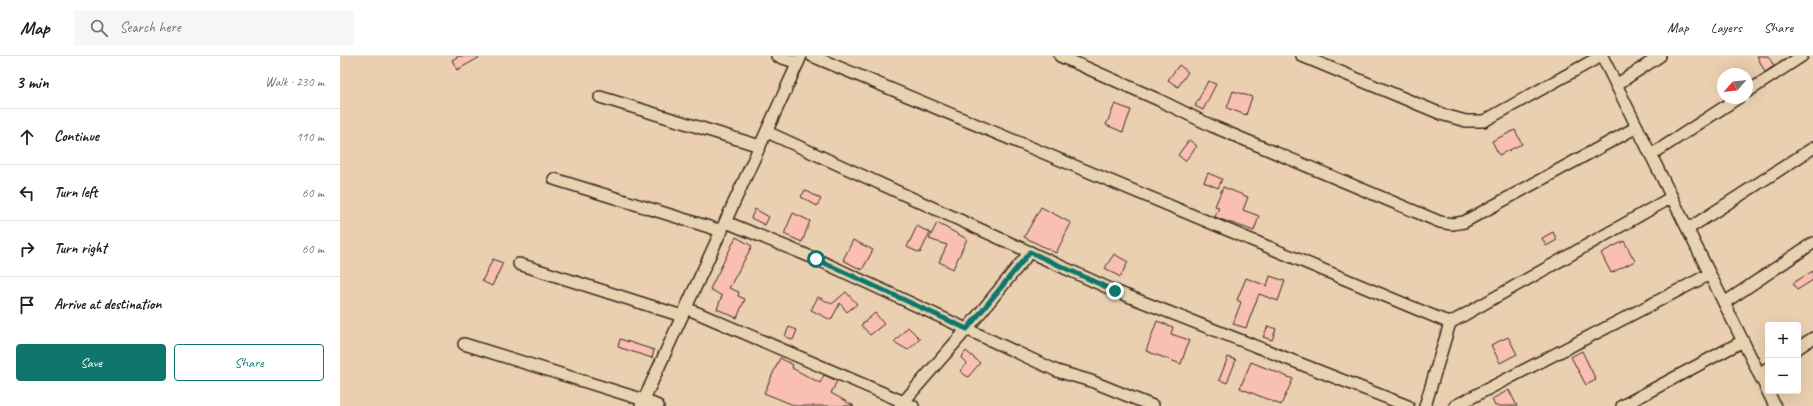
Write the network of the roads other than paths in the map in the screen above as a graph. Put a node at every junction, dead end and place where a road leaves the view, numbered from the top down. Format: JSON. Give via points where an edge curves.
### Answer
{"nodes":[{"id":1,"x":777,"y":56,"type":"edge"},
{"id":2,"x":812,"y":56,"type":"edge"},
{"id":3,"x":1060,"y":56,"type":"edge"},
{"id":4,"x":1302,"y":56,"type":"edge"},
{"id":5,"x":1602,"y":56,"type":"edge"},
{"id":6,"x":1660,"y":56,"type":"edge"},
{"id":7,"x":1802,"y":56,"type":"edge"},
{"id":8,"x":799,"y":59,"type":"edge"},
{"id":9,"x":1616,"y":85,"type":"junction"},
{"id":10,"x":1753,"y":88,"type":"edge"},
{"id":11,"x":600,"y":97,"type":"dead end"},
{"id":12,"x":1729,"y":104,"type":"edge"},
{"id":13,"x":1637,"y":127,"type":"junction"},
{"id":14,"x":767,"y":132,"type":"junction"},
{"id":15,"x":760,"y":146,"type":"junction"},
{"id":16,"x":1813,"y":148,"type":"edge"},
{"id":17,"x":1651,"y":155,"type":"junction"},
{"id":18,"x":554,"y":179,"type":"dead end"},
{"id":19,"x":1672,"y":197,"type":"junction"},
{"id":20,"x":724,"y":226,"type":"junction"},
{"id":21,"x":1688,"y":229,"type":"junction"},
{"id":22,"x":1813,"y":243,"type":"edge"},
{"id":23,"x":1030,"y":252,"type":"junction"},
{"id":24,"x":519,"y":264,"type":"dead end"},
{"id":25,"x":1710,"y":274,"type":"junction"},
{"id":26,"x":1724,"y":303,"type":"junction"},
{"id":27,"x":684,"y":312,"type":"junction"},
{"id":28,"x":1450,"y":323,"type":"junction"},
{"id":29,"x":967,"y":329,"type":"junction"},
{"id":30,"x":1813,"y":338,"type":"edge"},
{"id":31,"x":1743,"y":341,"type":"junction"},
{"id":32,"x":464,"y":344,"type":"dead end"},
{"id":33,"x":1801,"y":346,"type":"edge"},
{"id":34,"x":1764,"y":371,"type":"edge"},
{"id":35,"x":642,"y":403,"type":"edge"},
{"id":36,"x":905,"y":405,"type":"edge"},
{"id":37,"x":658,"y":406,"type":"edge"},
{"id":38,"x":1154,"y":406,"type":"edge"},
{"id":39,"x":1408,"y":406,"type":"edge"},
{"id":40,"x":1426,"y":406,"type":"edge"},
{"id":41,"x":1455,"y":406,"type":"edge"},
{"id":42,"x":1622,"y":406,"type":"edge"},
{"id":43,"x":1775,"y":406,"type":"edge"}],
"edges":[{"from":1,"to":8,"type":"street"},
{"from":2,"to":28,"type":"street"},
{"from":3,"to":13,"type":"street","via":[[1212,126],[1440,222],[1452,224],[1464,222]]},
{"from":4,"to":5,"type":"street","via":[[1444,115],[1466,121],[1484,121]]},
{"from":5,"to":9,"type":"street"},
{"from":6,"to":9,"type":"street"},
{"from":7,"to":10,"type":"street"},
{"from":8,"to":14,"type":"street"},
{"from":9,"to":13,"type":"street"},
{"from":11,"to":15,"type":"street"},
{"from":12,"to":17,"type":"street"},
{"from":13,"to":17,"type":"street"},
{"from":14,"to":15,"type":"street"},
{"from":14,"to":23,"type":"street"},
{"from":15,"to":20,"type":"street"},
{"from":16,"to":21,"type":"street"},
{"from":17,"to":19,"type":"street"},
{"from":18,"to":20,"type":"street"},
{"from":19,"to":21,"type":"street"},
{"from":19,"to":28,"type":"street"},
{"from":20,"to":27,"type":"street"},
{"from":20,"to":29,"type":"street","via":[[816,259]]},
{"from":21,"to":25,"type":"street"},
{"from":22,"to":26,"type":"street"},
{"from":23,"to":29,"type":"street"},
{"from":23,"to":39,"type":"street","via":[[1115,291]]},
{"from":24,"to":27,"type":"street"},
{"from":25,"to":26,"type":"street"},
{"from":25,"to":41,"type":"street"},
{"from":26,"to":31,"type":"street"},
{"from":27,"to":35,"type":"street"},
{"from":27,"to":36,"type":"street"},
{"from":28,"to":40,"type":"street"},
{"from":29,"to":36,"type":"street"},
{"from":29,"to":38,"type":"street","via":[[1057,371],[1091,381]]},
{"from":30,"to":33,"type":"street"},
{"from":31,"to":34,"type":"street"},
{"from":31,"to":42,"type":"street"},
{"from":32,"to":35,"type":"street"},
{"from":34,"to":43,"type":"street"},
{"from":35,"to":37,"type":"street"}]}
